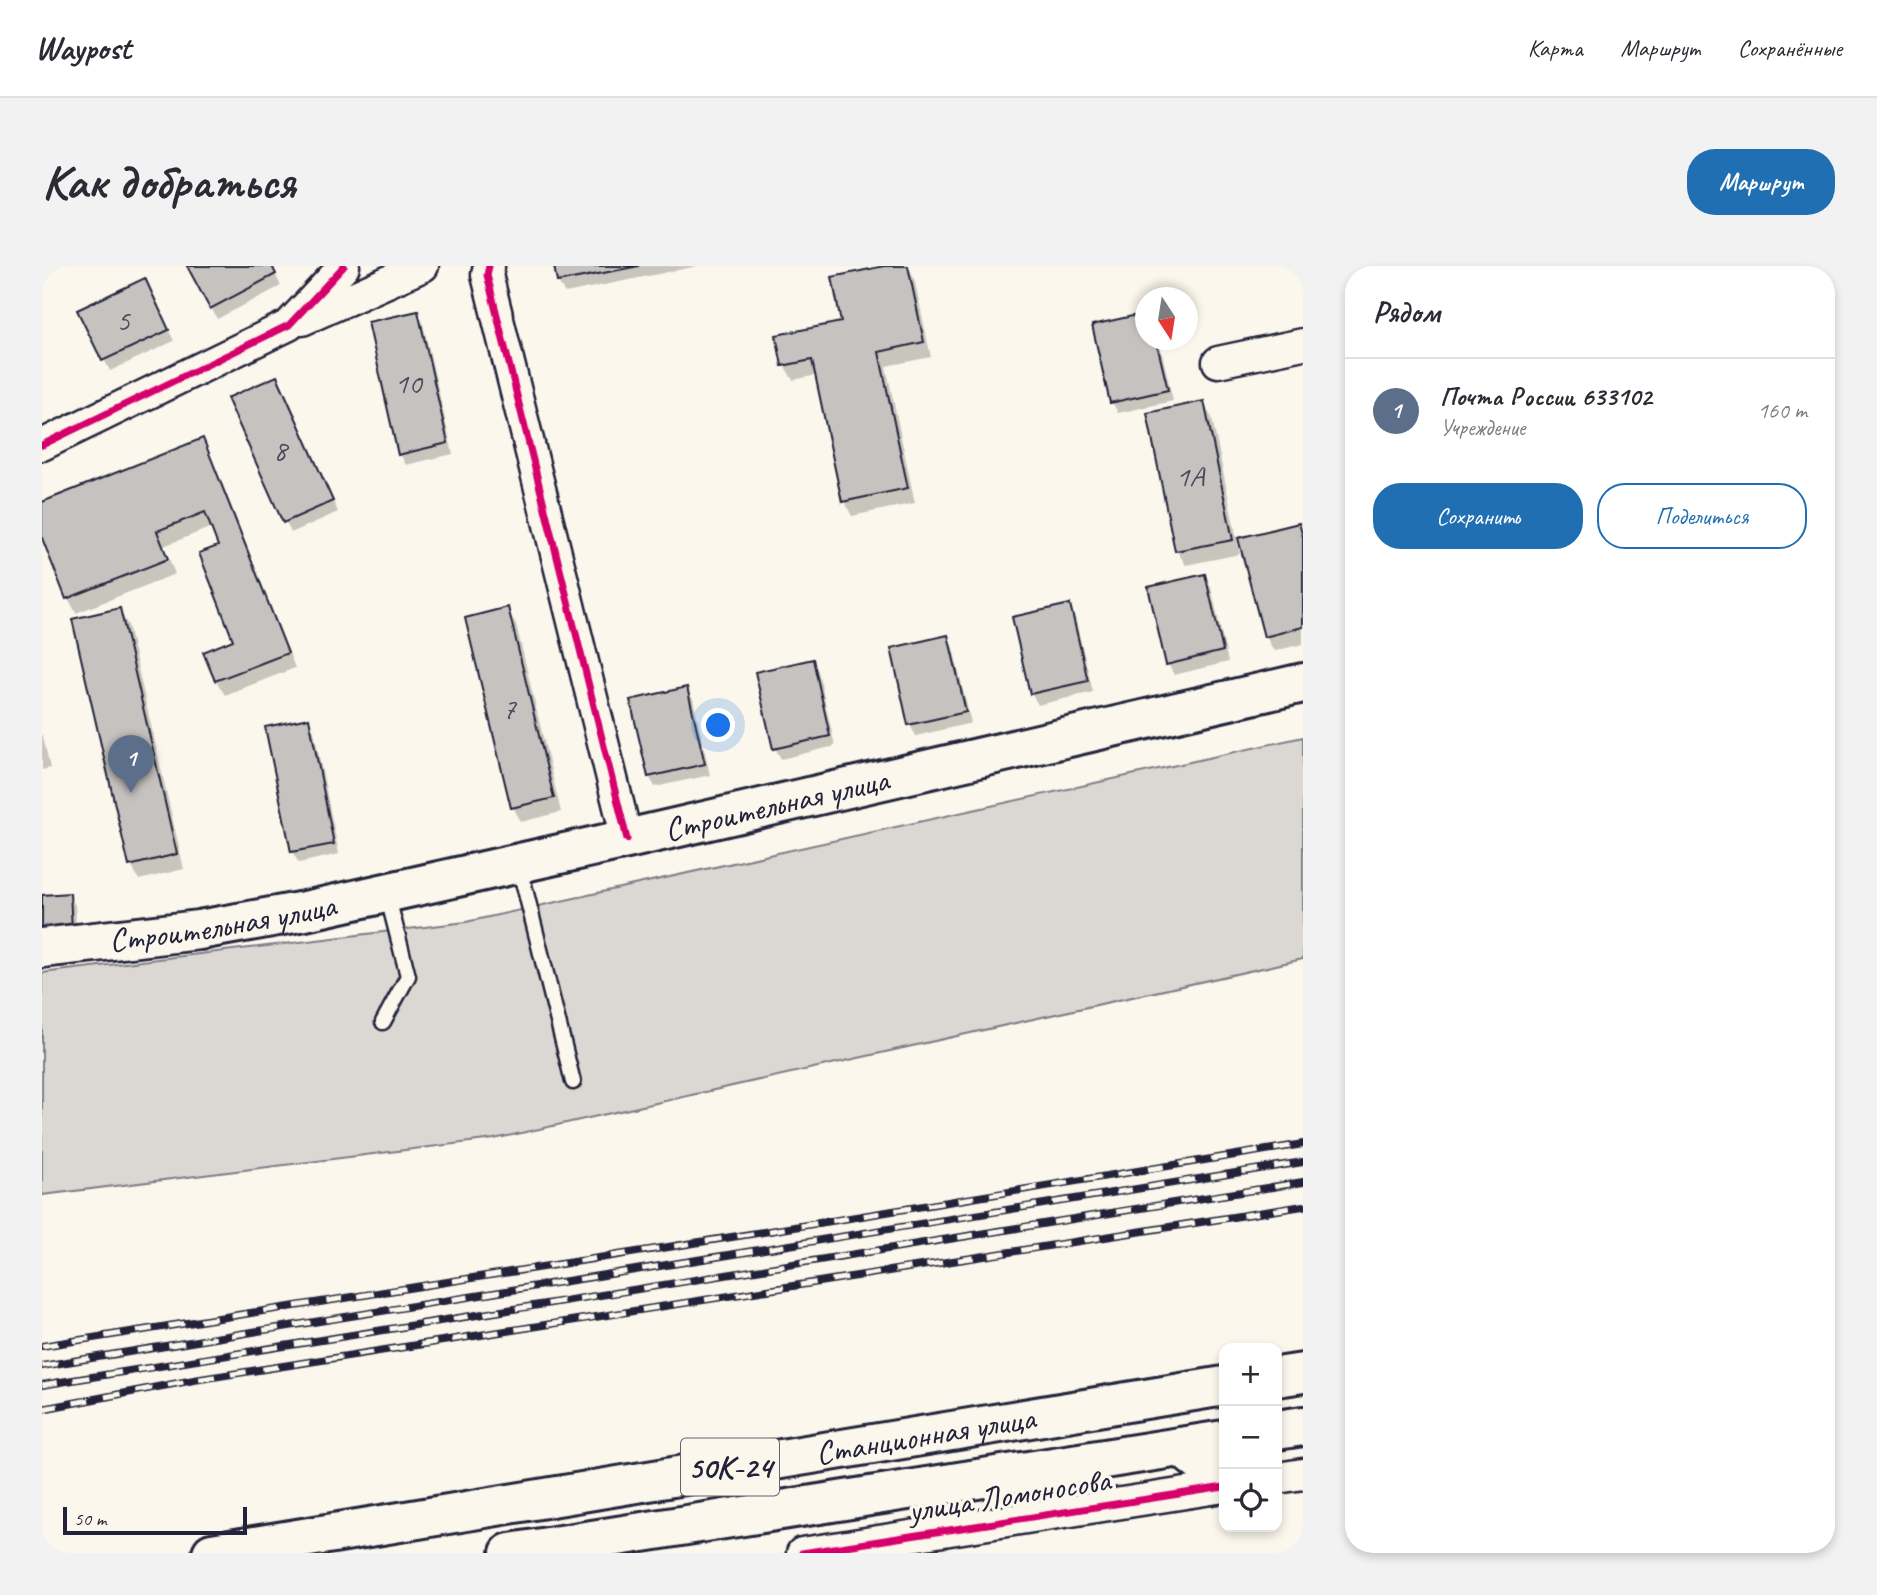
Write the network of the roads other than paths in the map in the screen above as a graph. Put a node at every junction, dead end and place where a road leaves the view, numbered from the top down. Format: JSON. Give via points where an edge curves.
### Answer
{"nodes":[{"id":1,"x":344,"y":266,"type":"edge"},
{"id":2,"x":423,"y":266,"type":"edge"},
{"id":3,"x":489,"y":266,"type":"edge"},
{"id":4,"x":289,"y":326,"type":"junction"},
{"id":5,"x":1303,"y":344,"type":"edge"},
{"id":6,"x":1218,"y":362,"type":"dead end"},
{"id":7,"x":42,"y":445,"type":"edge"},
{"id":8,"x":1303,"y":682,"type":"edge"},
{"id":9,"x":626,"y":839,"type":"junction"},
{"id":10,"x":519,"y":863,"type":"junction"},
{"id":11,"x":386,"y":893,"type":"junction"},
{"id":12,"x":42,"y":948,"type":"edge"},
{"id":13,"x":383,"y":1023,"type":"dead end"},
{"id":14,"x":573,"y":1083,"type":"dead end"},
{"id":15,"x":1303,"y":1373,"type":"edge"},
{"id":16,"x":1282,"y":1376,"type":"edge"},
{"id":17,"x":1219,"y":1387,"type":"edge"},
{"id":18,"x":1303,"y":1426,"type":"edge"},
{"id":19,"x":1282,"y":1429,"type":"edge"},
{"id":20,"x":1219,"y":1441,"type":"edge"},
{"id":21,"x":1181,"y":1447,"type":"junction"},
{"id":22,"x":1303,"y":1474,"type":"edge"},
{"id":23,"x":1219,"y":1477,"type":"edge"},
{"id":24,"x":1282,"y":1477,"type":"edge"},
{"id":25,"x":1219,"y":1488,"type":"edge"},
{"id":26,"x":948,"y":1541,"type":"edge"},
{"id":27,"x":212,"y":1553,"type":"edge"},
{"id":28,"x":510,"y":1553,"type":"edge"},
{"id":29,"x":802,"y":1553,"type":"edge"}],
"edges":[{"from":1,"to":4,"type":"street"},
{"from":2,"to":4,"type":"street"},
{"from":3,"to":9,"type":"street","via":[[487,275]]},
{"from":4,"to":7,"type":"street"},
{"from":5,"to":6,"type":"street"},
{"from":8,"to":9,"type":"main road","name":"Строительная улица"},
{"from":9,"to":10,"type":"main road","name":"Строительная улица"},
{"from":10,"to":11,"type":"main road","name":"Строительная улица"},
{"from":10,"to":14,"type":"lane"},
{"from":11,"to":12,"type":"main road","name":"Строительная улица","via":[[199,930]]},
{"from":11,"to":13,"type":"lane","via":[[408,976]]},
{"from":15,"to":16,"type":"main road"},
{"from":17,"to":27,"type":"main road","name":"Станционная улица","number":"50К-24"},
{"from":18,"to":19,"type":"main road"},
{"from":20,"to":21,"type":"main road","name":"Станционная улица","number":"50К-24"},
{"from":21,"to":23,"type":"main road"},
{"from":21,"to":28,"type":"main road","name":"Станционная улица","number":"50К-24"},
{"from":22,"to":24,"type":"street"},
{"from":25,"to":26,"type":"street","name":"улица Ломоносова"},
{"from":26,"to":29,"type":"street","name":"улица Ломоносова"}]}
